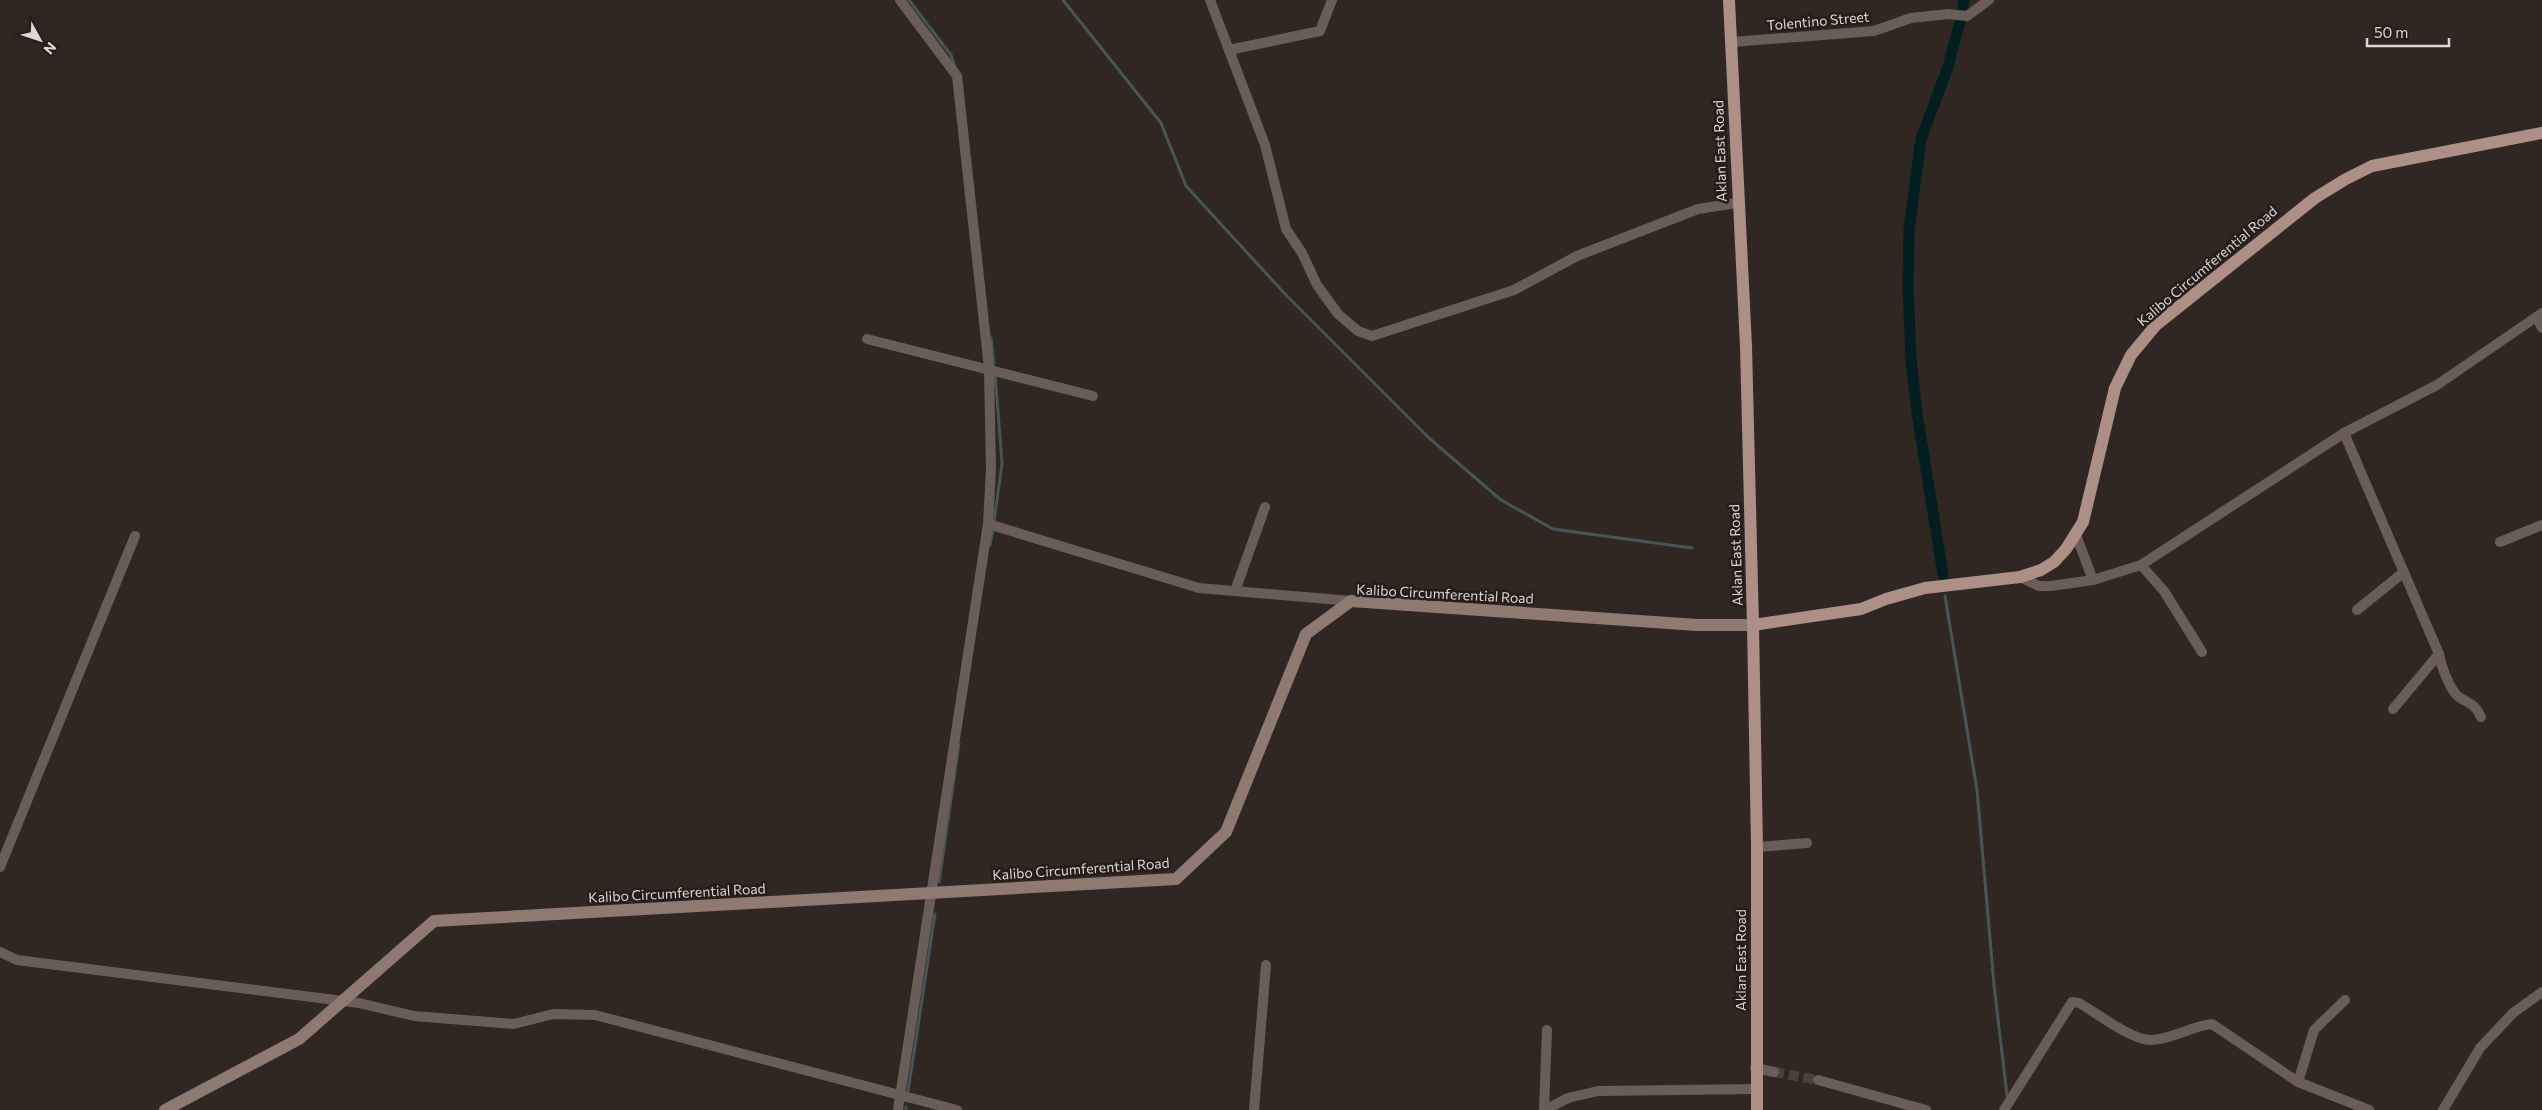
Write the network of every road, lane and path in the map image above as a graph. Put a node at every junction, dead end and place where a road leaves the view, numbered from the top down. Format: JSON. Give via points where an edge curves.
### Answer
{"nodes":[{"id":1,"x":900,"y":0,"type":"edge"},
{"id":2,"x":1210,"y":0,"type":"edge"},
{"id":3,"x":1332,"y":0,"type":"edge"},
{"id":4,"x":1729,"y":0,"type":"edge"},
{"id":5,"x":1989,"y":0,"type":"edge"},
{"id":6,"x":1732,"y":42,"type":"junction"},
{"id":7,"x":1229,"y":50,"type":"junction"},
{"id":8,"x":2542,"y":133,"type":"edge"},
{"id":9,"x":1737,"y":203,"type":"junction"},
{"id":10,"x":2540,"y":319,"type":"edge"},
{"id":11,"x":867,"y":339,"type":"dead end"},
{"id":12,"x":989,"y":368,"type":"junction"},
{"id":13,"x":1093,"y":396,"type":"dead end"},
{"id":14,"x":2344,"y":433,"type":"junction"},
{"id":15,"x":1265,"y":506,"type":"dead end"},
{"id":16,"x":988,"y":524,"type":"junction"},
{"id":17,"x":2542,"y":525,"type":"edge"},
{"id":18,"x":2076,"y":535,"type":"junction"},
{"id":19,"x":135,"y":536,"type":"dead end"},
{"id":20,"x":2500,"y":542,"type":"dead end"},
{"id":21,"x":2141,"y":565,"type":"junction"},
{"id":22,"x":2404,"y":572,"type":"junction"},
{"id":23,"x":2020,"y":577,"type":"junction"},
{"id":24,"x":2093,"y":580,"type":"junction"},
{"id":25,"x":1235,"y":591,"type":"junction"},
{"id":26,"x":1352,"y":601,"type":"junction"},
{"id":27,"x":2357,"y":610,"type":"dead end"},
{"id":28,"x":1753,"y":625,"type":"junction"},
{"id":29,"x":2202,"y":652,"type":"dead end"},
{"id":30,"x":2439,"y":654,"type":"junction"},
{"id":31,"x":2393,"y":709,"type":"dead end"},
{"id":32,"x":2481,"y":717,"type":"dead end"},
{"id":33,"x":1807,"y":842,"type":"dead end"},
{"id":34,"x":1757,"y":847,"type":"junction"},
{"id":35,"x":0,"y":867,"type":"edge"},
{"id":36,"x":932,"y":894,"type":"junction"},
{"id":37,"x":0,"y":952,"type":"edge"},
{"id":38,"x":1266,"y":964,"type":"dead end"},
{"id":39,"x":2542,"y":992,"type":"edge"},
{"id":40,"x":2346,"y":1000,"type":"dead end"},
{"id":41,"x":343,"y":1001,"type":"junction"},
{"id":42,"x":1546,"y":1030,"type":"dead end"},
{"id":43,"x":1755,"y":1068,"type":"junction"},
{"id":44,"x":1774,"y":1072,"type":"tunnel mouth"},
{"id":45,"x":1818,"y":1080,"type":"tunnel mouth"},
{"id":46,"x":2298,"y":1082,"type":"junction"},
{"id":47,"x":1756,"y":1089,"type":"junction"},
{"id":48,"x":900,"y":1097,"type":"junction"},
{"id":49,"x":2012,"y":1098,"type":"junction"},
{"id":50,"x":165,"y":1110,"type":"edge"},
{"id":51,"x":898,"y":1110,"type":"edge"},
{"id":52,"x":957,"y":1110,"type":"edge"},
{"id":53,"x":1254,"y":1110,"type":"edge"},
{"id":54,"x":1545,"y":1110,"type":"edge"},
{"id":55,"x":1756,"y":1110,"type":"edge"},
{"id":56,"x":1926,"y":1110,"type":"edge"},
{"id":57,"x":2004,"y":1110,"type":"edge"},
{"id":58,"x":2016,"y":1110,"type":"edge"},
{"id":59,"x":2369,"y":1110,"type":"edge"},
{"id":60,"x":2443,"y":1110,"type":"edge"}],
"edges":[{"from":1,"to":12,"type":"street","via":[[957,76]]},
{"from":2,"to":7,"type":"street"},
{"from":3,"to":7,"type":"street","via":[[1320,31]]},
{"from":4,"to":6,"type":"main road","name":"Aklan East Road"},
{"from":5,"to":6,"type":"street","name":"Tolentino Street","via":[[1967,16],[1948,14],[1911,18],[1874,31]]},
{"from":6,"to":9,"type":"main road","name":"Aklan East Road"},
{"from":7,"to":9,"type":"street","via":[[1264,144],[1286,229],[1317,285],[1338,314],[1358,331],[1372,336],[1514,290],[1577,256],[1698,209]]},
{"from":8,"to":18,"type":"main road","name":"Kalibo Circumferential Road","via":[[2372,166],[2346,178],[2315,198],[2172,311],[2142,340],[2115,388],[2091,496]]},
{"from":9,"to":28,"type":"main road","name":"Aklan East Road","via":[[1746,346]]},
{"from":10,"to":14,"type":"street","via":[[2437,385]]},
{"from":11,"to":12,"type":"street"},
{"from":12,"to":13,"type":"street"},
{"from":12,"to":16,"type":"street","via":[[991,469]]},
{"from":14,"to":21,"type":"street"},
{"from":14,"to":22,"type":"street"},
{"from":15,"to":25,"type":"street"},
{"from":16,"to":25,"type":"street","via":[[1199,588]]},
{"from":16,"to":36,"type":"street"},
{"from":17,"to":20,"type":"street"},
{"from":18,"to":23,"type":"main road","name":"Kalibo Circumferential Road","via":[[2054,562]]},
{"from":18,"to":24,"type":"street"},
{"from":19,"to":35,"type":"street"},
{"from":21,"to":24,"type":"street"},
{"from":21,"to":29,"type":"street","via":[[2164,591]]},
{"from":22,"to":27,"type":"street"},
{"from":22,"to":30,"type":"street"},
{"from":23,"to":24,"type":"street","via":[[2039,586]]},
{"from":23,"to":28,"type":"main road","name":"Kalibo Circumferential Road","via":[[1925,588],[1861,609]]},
{"from":25,"to":26,"type":"street"},
{"from":26,"to":28,"type":"main road","name":"Kalibo Circumferential Road","via":[[1697,625]]},
{"from":26,"to":36,"type":"main road","name":"Kalibo Circumferential Road","via":[[1306,634],[1226,832],[1176,879]]},
{"from":28,"to":34,"type":"main road","name":"Aklan East Road"},
{"from":30,"to":31,"type":"street"},
{"from":30,"to":32,"type":"street","via":[[2441,666],[2457,696],[2475,705]]},
{"from":33,"to":34,"type":"street"},
{"from":34,"to":43,"type":"main road","name":"Aklan East Road"},
{"from":36,"to":41,"type":"main road","name":"Kalibo Circumferential Road","via":[[434,921]]},
{"from":36,"to":48,"type":"street"},
{"from":37,"to":41,"type":"street","via":[[16,960]]},
{"from":38,"to":53,"type":"street"},
{"from":39,"to":60,"type":"street","via":[[2513,1013],[2480,1048]]},
{"from":40,"to":46,"type":"street","via":[[2314,1030]]},
{"from":41,"to":48,"type":"street","via":[[414,1016],[514,1024],[553,1014],[595,1015]]},
{"from":41,"to":50,"type":"main road","name":"Kalibo Circumferential Road","via":[[299,1039]]},
{"from":42,"to":54,"type":"street"},
{"from":43,"to":44,"type":"street"},
{"from":43,"to":47,"type":"main road","name":"Aklan East Road"},
{"from":45,"to":56,"type":"street"},
{"from":46,"to":49,"type":"street","via":[[2212,1024],[2151,1040],[2127,1032],[2072,1002]]},
{"from":46,"to":59,"type":"street"},
{"from":47,"to":54,"type":"street","via":[[1598,1091],[1568,1098]]},
{"from":47,"to":55,"type":"main road","name":"Aklan East Road"},
{"from":48,"to":51,"type":"street"},
{"from":48,"to":52,"type":"street"},
{"from":49,"to":57,"type":"street"},
{"from":49,"to":58,"type":"street"}]}
